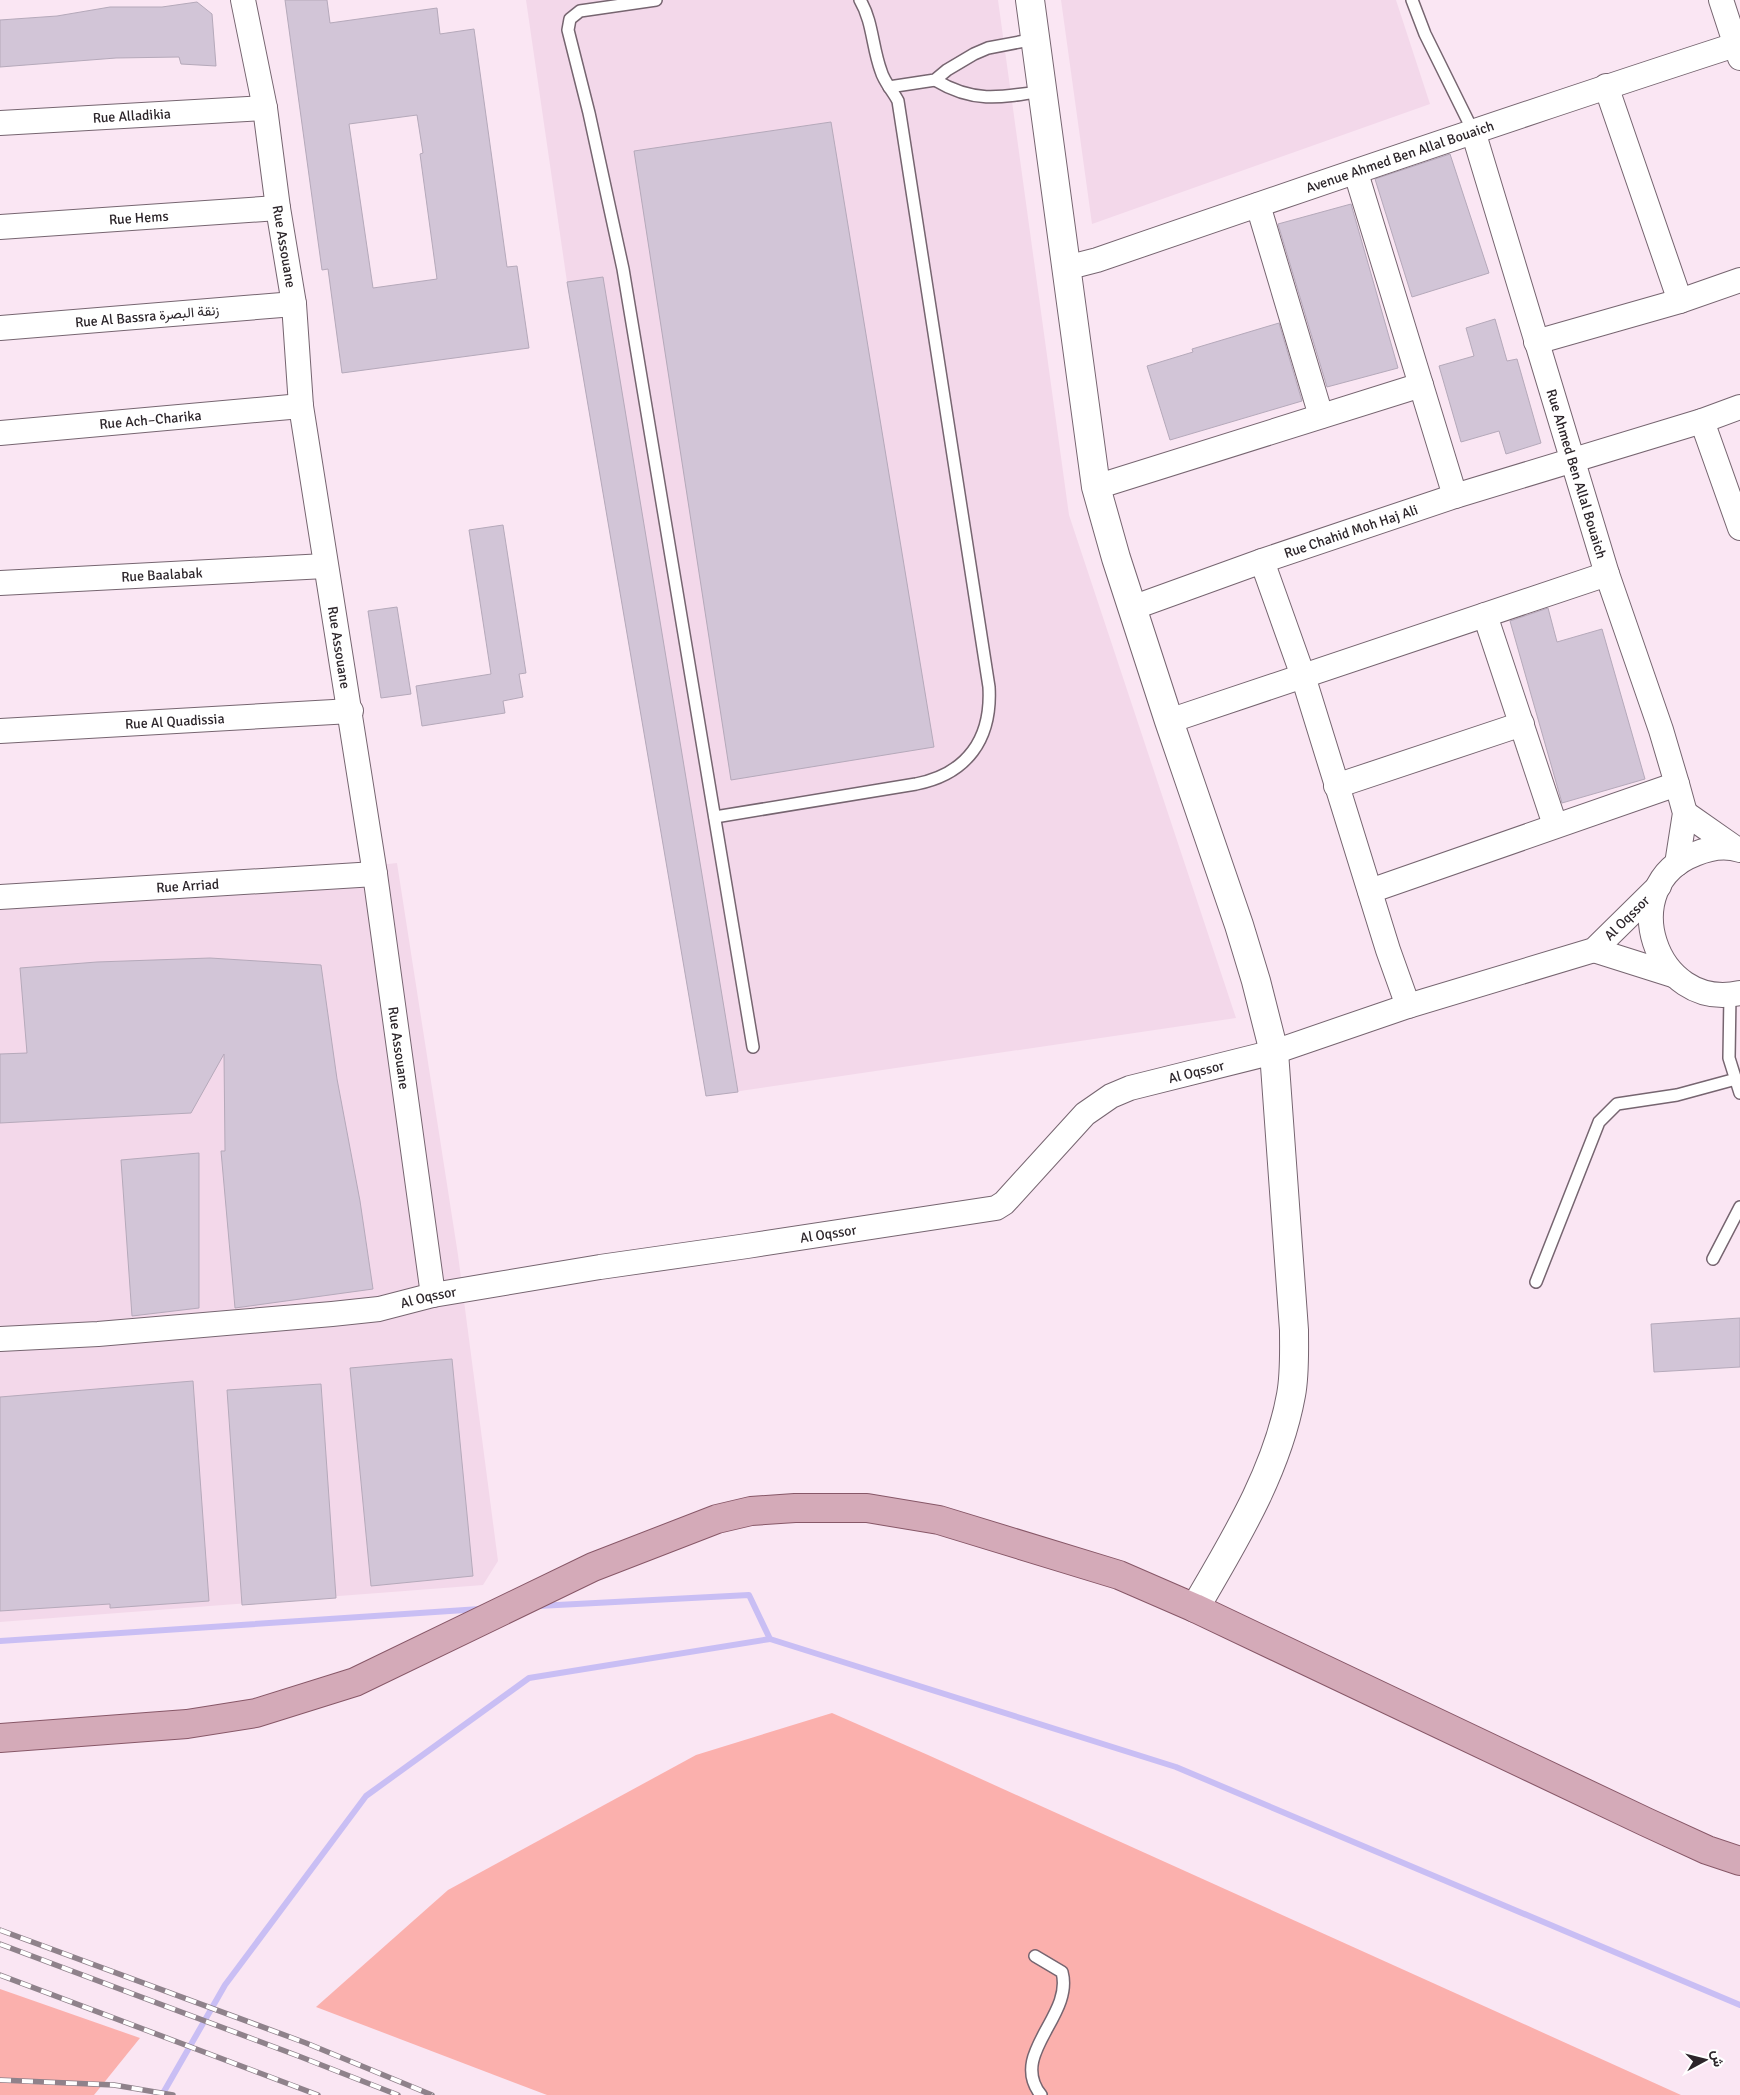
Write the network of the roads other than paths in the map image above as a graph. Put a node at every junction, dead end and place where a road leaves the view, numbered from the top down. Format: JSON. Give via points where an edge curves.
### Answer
{"nodes":[{"id":1,"x":243,"y":0,"type":"edge"},
{"id":2,"x":656,"y":0,"type":"edge"},
{"id":3,"x":860,"y":0,"type":"edge"},
{"id":4,"x":1030,"y":0,"type":"edge"},
{"id":5,"x":1412,"y":0,"type":"edge"},
{"id":6,"x":1728,"y":4,"type":"edge"},
{"id":7,"x":1035,"y":39,"type":"junction"},
{"id":8,"x":1738,"y":51,"type":"edge"},
{"id":9,"x":935,"y":80,"type":"junction"},
{"id":10,"x":1606,"y":86,"type":"junction"},
{"id":11,"x":889,"y":87,"type":"junction"},
{"id":12,"x":1042,"y":91,"type":"junction"},
{"id":13,"x":265,"y":108,"type":"junction"},
{"id":14,"x":0,"y":123,"type":"edge"},
{"id":15,"x":1473,"y":131,"type":"junction"},
{"id":16,"x":1356,"y":173,"type":"junction"},
{"id":17,"x":1258,"y":205,"type":"junction"},
{"id":18,"x":278,"y":208,"type":"junction"},
{"id":19,"x":0,"y":226,"type":"edge"},
{"id":20,"x":1066,"y":268,"type":"junction"},
{"id":21,"x":1740,"y":280,"type":"edge"},
{"id":22,"x":1680,"y":301,"type":"junction"},
{"id":23,"x":294,"y":304,"type":"junction"},
{"id":24,"x":0,"y":328,"type":"edge"},
{"id":25,"x":1536,"y":342,"type":"junction"},
{"id":26,"x":1421,"y":385,"type":"junction"},
{"id":27,"x":301,"y":406,"type":"junction"},
{"id":28,"x":1740,"y":407,"type":"edge"},
{"id":29,"x":1321,"y":416,"type":"junction"},
{"id":30,"x":1702,"y":421,"type":"junction"},
{"id":31,"x":0,"y":433,"type":"edge"},
{"id":32,"x":1573,"y":459,"type":"junction"},
{"id":33,"x":1096,"y":487,"type":"junction"},
{"id":34,"x":1455,"y":496,"type":"junction"},
{"id":35,"x":1740,"y":528,"type":"edge"},
{"id":36,"x":1262,"y":561,"type":"junction"},
{"id":37,"x":325,"y":566,"type":"junction"},
{"id":38,"x":1607,"y":574,"type":"junction"},
{"id":39,"x":0,"y":583,"type":"edge"},
{"id":40,"x":1132,"y":608,"type":"junction"},
{"id":41,"x":1485,"y":615,"type":"junction"},
{"id":42,"x":1303,"y":676,"type":"junction"},
{"id":43,"x":350,"y":711,"type":"junction"},
{"id":44,"x":1169,"y":721,"type":"junction"},
{"id":45,"x":1522,"y":724,"type":"junction"},
{"id":46,"x":0,"y":731,"type":"edge"},
{"id":47,"x":1677,"y":784,"type":"junction"},
{"id":48,"x":1336,"y":786,"type":"junction"},
{"id":49,"x":1685,"y":812,"type":"junction"},
{"id":50,"x":715,"y":817,"type":"junction"},
{"id":51,"x":1555,"y":825,"type":"junction"},
{"id":52,"x":1738,"y":849,"type":"edge"},
{"id":53,"x":1677,"y":864,"type":"junction"},
{"id":54,"x":375,"y":874,"type":"junction"},
{"id":55,"x":1660,"y":886,"type":"junction"},
{"id":56,"x":1370,"y":891,"type":"junction"},
{"id":57,"x":0,"y":897,"type":"edge"},
{"id":58,"x":1594,"y":950,"type":"junction"},
{"id":59,"x":1673,"y":975,"type":"junction"},
{"id":60,"x":1735,"y":994,"type":"edge"},
{"id":61,"x":1408,"y":1006,"type":"junction"},
{"id":62,"x":753,"y":1048,"type":"dead end"},
{"id":63,"x":1274,"y":1052,"type":"junction"},
{"id":64,"x":1736,"y":1080,"type":"junction"},
{"id":65,"x":1740,"y":1093,"type":"edge"},
{"id":66,"x":1740,"y":1207,"type":"edge"},
{"id":67,"x":1712,"y":1259,"type":"dead end"},
{"id":68,"x":1536,"y":1282,"type":"dead end"},
{"id":69,"x":433,"y":1295,"type":"junction"},
{"id":70,"x":0,"y":1339,"type":"edge"},
{"id":71,"x":1196,"y":1608,"type":"junction"},
{"id":72,"x":0,"y":1738,"type":"edge"},
{"id":73,"x":1740,"y":1861,"type":"edge"},
{"id":74,"x":1035,"y":1956,"type":"dead end"},
{"id":75,"x":1041,"y":2095,"type":"edge"}],
"edges":[{"from":1,"to":13,"type":"street","name":"Rue Assouane"},
{"from":2,"to":50,"type":"lane","via":[[580,11],[570,19],[568,30],[624,269]]},
{"from":3,"to":11,"type":"lane","via":[[870,20],[873,46]]},
{"from":4,"to":7,"type":"street"},
{"from":5,"to":15,"type":"lane","via":[[1425,34]]},
{"from":6,"to":8,"type":"street"},
{"from":7,"to":9,"type":"lane","via":[[988,48]]},
{"from":7,"to":12,"type":"street"},
{"from":8,"to":10,"type":"street","name":"Avenue Ahmed Ben Allal Bouaich"},
{"from":9,"to":11,"type":"lane"},
{"from":9,"to":12,"type":"lane","via":[[958,92],[984,98]]},
{"from":10,"to":15,"type":"street","name":"Avenue Ahmed Ben Allal Bouaich"},
{"from":10,"to":22,"type":"street"},
{"from":11,"to":50,"type":"lane","via":[[898,101],[989,687],[988,716],[971,754],[940,778]]},
{"from":12,"to":20,"type":"street"},
{"from":13,"to":14,"type":"street","name":"Rue Alladikia"},
{"from":13,"to":18,"type":"street","name":"Rue Assouane"},
{"from":15,"to":16,"type":"street","name":"Avenue Ahmed Ben Allal Bouaich"},
{"from":15,"to":25,"type":"street","name":"Rue Ahmed Ben Allal Bouaich"},
{"from":16,"to":17,"type":"street","name":"Avenue Ahmed Ben Allal Bouaich"},
{"from":16,"to":26,"type":"street"},
{"from":17,"to":20,"type":"street","name":"Avenue Ahmed Ben Allal Bouaich"},
{"from":17,"to":29,"type":"street"},
{"from":18,"to":19,"type":"street","name":"Rue Hems"},
{"from":18,"to":23,"type":"street","name":"Rue Assouane"},
{"from":20,"to":33,"type":"street"},
{"from":21,"to":22,"type":"street"},
{"from":22,"to":25,"type":"street"},
{"from":23,"to":24,"type":"street","name":"Rue Al Bassra زنقة البصرة"},
{"from":23,"to":27,"type":"street","name":"Rue Assouane"},
{"from":25,"to":32,"type":"street","name":"Rue Ahmed Ben Allal Bouaich"},
{"from":26,"to":29,"type":"street"},
{"from":26,"to":34,"type":"street"},
{"from":27,"to":31,"type":"street","name":"Rue Ach–Charika"},
{"from":27,"to":37,"type":"street","name":"Rue Assouane"},
{"from":28,"to":30,"type":"street","name":"Rue Chahid Moh Haj Ali"},
{"from":29,"to":33,"type":"street"},
{"from":30,"to":32,"type":"street","name":"Rue Chahid Moh Haj Ali"},
{"from":30,"to":35,"type":"street"},
{"from":32,"to":34,"type":"street","name":"Rue Chahid Moh Haj Ali"},
{"from":32,"to":38,"type":"street","name":"Rue Ahmed Ben Allal Bouaich"},
{"from":33,"to":40,"type":"street"},
{"from":34,"to":36,"type":"street","name":"Rue Chahid Moh Haj Ali"},
{"from":36,"to":40,"type":"street","name":"Rue Chahid Moh Haj Ali"},
{"from":36,"to":42,"type":"street"},
{"from":37,"to":39,"type":"street","name":"Rue Baalabak"},
{"from":37,"to":43,"type":"street","name":"Rue Assouane"},
{"from":38,"to":41,"type":"street"},
{"from":38,"to":47,"type":"street","name":"Rue Ahmed Ben Allal Bouaich"},
{"from":40,"to":44,"type":"street"},
{"from":41,"to":42,"type":"street"},
{"from":41,"to":45,"type":"street"},
{"from":42,"to":44,"type":"street"},
{"from":42,"to":48,"type":"street"},
{"from":43,"to":46,"type":"street","name":"Rue Al Quadissia"},
{"from":43,"to":54,"type":"street","name":"Rue Assouane"},
{"from":44,"to":63,"type":"street","via":[[1239,926]]},
{"from":45,"to":48,"type":"street"},
{"from":45,"to":51,"type":"street"},
{"from":47,"to":49,"type":"street","name":"Rue Ahmed Ben Allal Bouaich"},
{"from":47,"to":51,"type":"street"},
{"from":48,"to":56,"type":"street"},
{"from":49,"to":52,"type":"street"},
{"from":49,"to":53,"type":"street","name":"Rue Ahmed Ben Allal Bouaich"},
{"from":50,"to":62,"type":"lane"},
{"from":51,"to":56,"type":"street"},
{"from":52,"to":53,"type":"street","via":[[1704,850]]},
{"from":53,"to":55,"type":"street"},
{"from":54,"to":57,"type":"street","name":"Rue Arriad"},
{"from":54,"to":69,"type":"street","name":"Rue Assouane"},
{"from":55,"to":58,"type":"street","name":"Al Oqssor"},
{"from":55,"to":59,"type":"street","via":[[1653,900],[1652,932],[1656,948]]},
{"from":56,"to":61,"type":"street"},
{"from":58,"to":59,"type":"street","name":"Al Oqssor"},
{"from":58,"to":61,"type":"street","name":"Al Oqssor"},
{"from":59,"to":60,"type":"street","via":[[1710,994]]},
{"from":60,"to":64,"type":"lane","via":[[1729,1058]]},
{"from":61,"to":63,"type":"street","name":"Al Oqssor"},
{"from":63,"to":69,"type":"street","name":"Al Oqssor","via":[[1130,1088],[1111,1096],[1085,1114],[996,1208]]},
{"from":63,"to":71,"type":"street","via":[[1294,1330],[1291,1394],[1284,1428],[1270,1465],[1237,1536]]},
{"from":64,"to":65,"type":"lane"},
{"from":64,"to":68,"type":"lane","via":[[1677,1096],[1617,1104],[1599,1122]]},
{"from":66,"to":67,"type":"lane"},
{"from":69,"to":70,"type":"street","name":"Al Oqssor","via":[[379,1309],[332,1314]]},
{"from":71,"to":72,"type":"main road","via":[[1119,1575],[948,1522],[867,1508],[751,1512],[718,1519],[593,1567],[355,1682],[256,1713],[107,1732]]},
{"from":71,"to":73,"type":"main road","via":[[1646,1822]]},
{"from":74,"to":75,"type":"lane","via":[[1062,1972],[1065,1983],[1062,1999],[1031,2065],[1030,2077]]}]}
